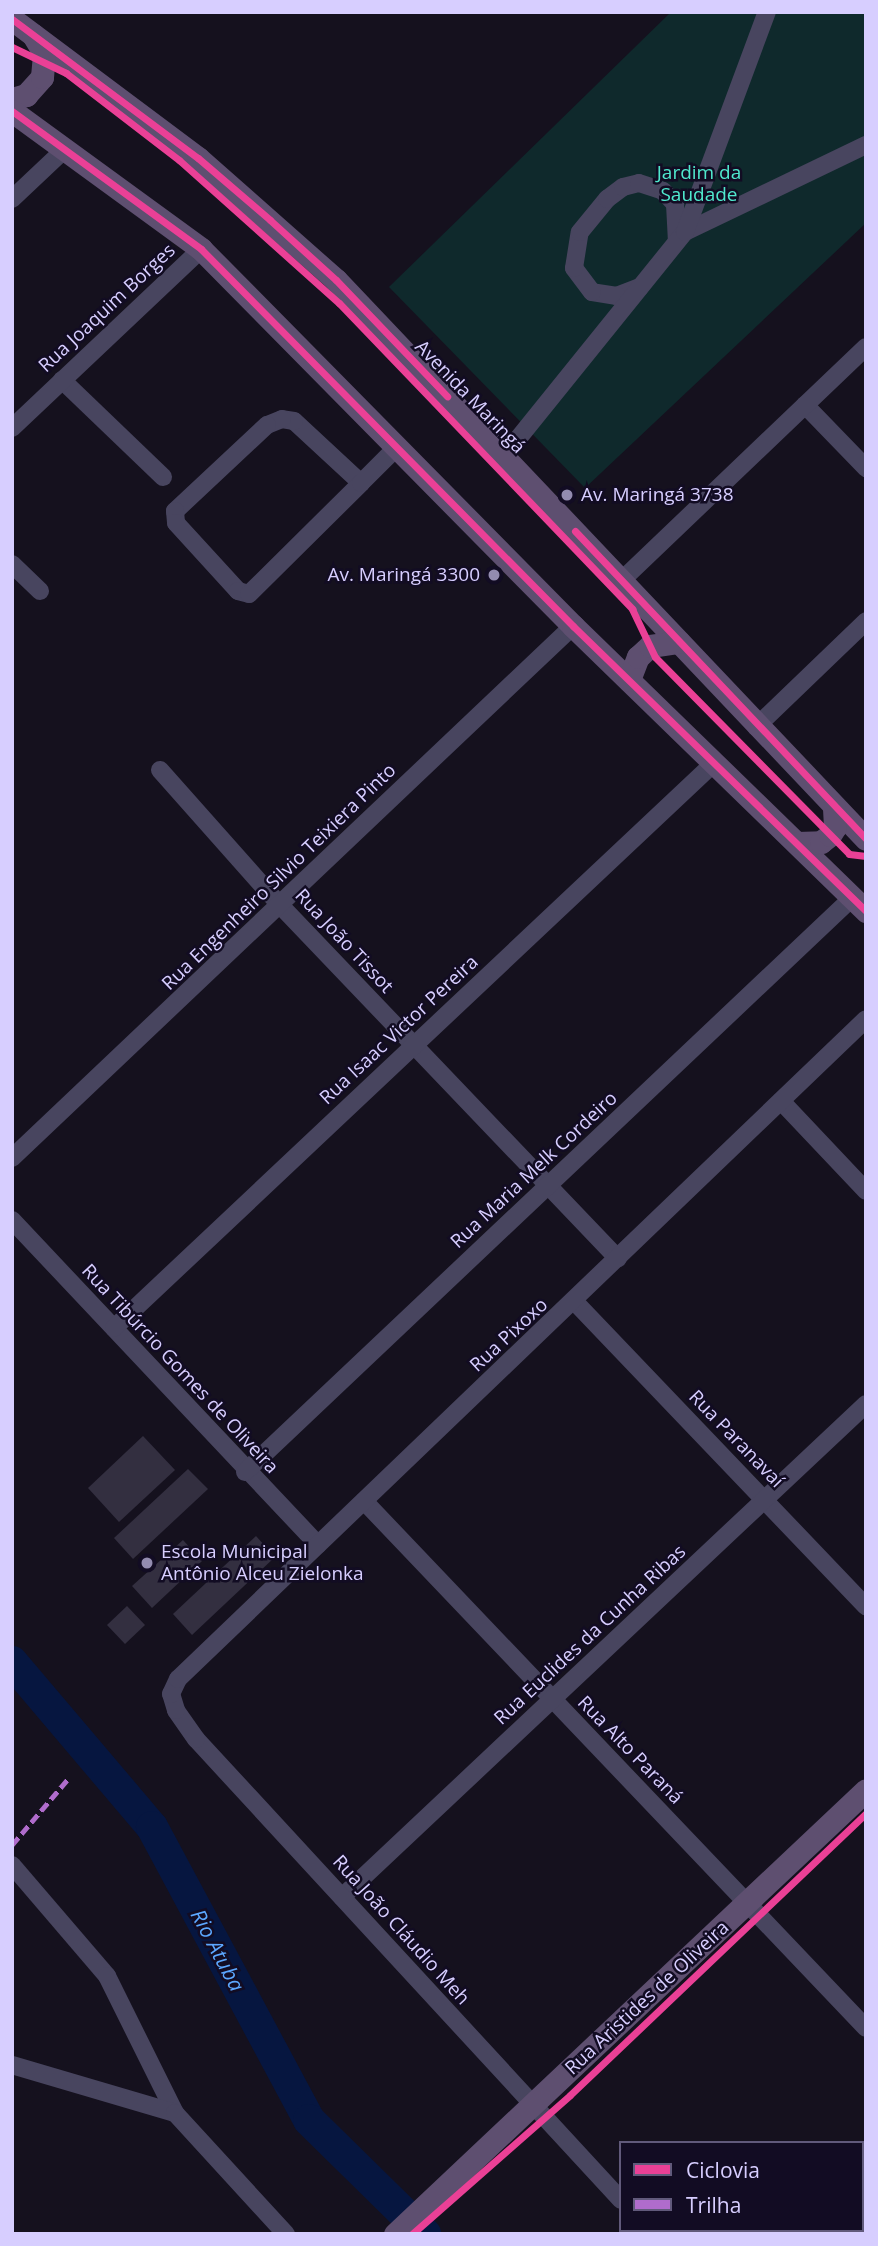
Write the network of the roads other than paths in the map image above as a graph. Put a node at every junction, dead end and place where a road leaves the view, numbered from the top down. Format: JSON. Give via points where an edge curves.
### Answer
{"nodes":[{"id":1,"x":766,"y":12,"type":"edge"},
{"id":2,"x":12,"y":19,"type":"edge"},
{"id":3,"x":32,"y":33,"type":"junction"},
{"id":4,"x":12,"y":99,"type":"edge"},
{"id":5,"x":12,"y":111,"type":"edge"},
{"id":6,"x":866,"y":145,"type":"edge"},
{"id":7,"x":64,"y":150,"type":"junction"},
{"id":8,"x":12,"y":199,"type":"edge"},
{"id":9,"x":681,"y":237,"type":"junction"},
{"id":10,"x":201,"y":249,"type":"junction"},
{"id":11,"x":643,"y":286,"type":"junction"},
{"id":12,"x":866,"y":347,"type":"edge"},
{"id":13,"x":62,"y":380,"type":"junction"},
{"id":14,"x":805,"y":405,"type":"junction"},
{"id":15,"x":12,"y":428,"type":"edge"},
{"id":16,"x":396,"y":448,"type":"junction"},
{"id":17,"x":505,"y":456,"type":"junction"},
{"id":18,"x":866,"y":468,"type":"edge"},
{"id":19,"x":163,"y":477,"type":"dead end"},
{"id":20,"x":361,"y":483,"type":"junction"},
{"id":21,"x":12,"y":564,"type":"edge"},
{"id":22,"x":622,"y":580,"type":"junction"},
{"id":23,"x":40,"y":591,"type":"dead end"},
{"id":24,"x":866,"y":621,"type":"edge"},
{"id":25,"x":573,"y":626,"type":"junction"},
{"id":26,"x":679,"y":642,"type":"junction"},
{"id":27,"x":629,"y":680,"type":"junction"},
{"id":28,"x":756,"y":727,"type":"junction"},
{"id":29,"x":714,"y":763,"type":"junction"},
{"id":30,"x":160,"y":770,"type":"dead end"},
{"id":31,"x":834,"y":807,"type":"junction"},
{"id":32,"x":866,"y":839,"type":"edge"},
{"id":33,"x":797,"y":843,"type":"junction"},
{"id":34,"x":280,"y":905,"type":"junction"},
{"id":35,"x":859,"y":905,"type":"edge"},
{"id":36,"x":866,"y":1019,"type":"edge"},
{"id":37,"x":413,"y":1045,"type":"junction"},
{"id":38,"x":781,"y":1101,"type":"junction"},
{"id":39,"x":12,"y":1158,"type":"edge"},
{"id":40,"x":546,"y":1188,"type":"junction"},
{"id":41,"x":866,"y":1191,"type":"edge"},
{"id":42,"x":12,"y":1220,"type":"edge"},
{"id":43,"x":618,"y":1259,"type":"junction"},
{"id":44,"x":575,"y":1302,"type":"junction"},
{"id":45,"x":114,"y":1328,"type":"junction"},
{"id":46,"x":866,"y":1404,"type":"edge"},
{"id":47,"x":245,"y":1472,"type":"junction"},
{"id":48,"x":764,"y":1499,"type":"junction"},
{"id":49,"x":364,"y":1501,"type":"junction"},
{"id":50,"x":318,"y":1545,"type":"junction"},
{"id":51,"x":866,"y":1606,"type":"edge"},
{"id":52,"x":178,"y":1679,"type":"joint"},
{"id":53,"x":554,"y":1699,"type":"junction"},
{"id":54,"x":866,"y":1790,"type":"edge"},
{"id":55,"x":12,"y":1865,"type":"edge"},
{"id":56,"x":342,"y":1897,"type":"junction"},
{"id":57,"x":747,"y":1903,"type":"junction"},
{"id":58,"x":866,"y":2028,"type":"edge"},
{"id":59,"x":12,"y":2065,"type":"edge"},
{"id":60,"x":531,"y":2106,"type":"junction"},
{"id":61,"x":175,"y":2112,"type":"junction"},
{"id":62,"x":619,"y":2198,"type":"edge"},
{"id":63,"x":286,"y":2234,"type":"edge"},
{"id":64,"x":395,"y":2234,"type":"edge"}],
"edges":[{"from":1,"to":9,"type":"street"},
{"from":2,"to":3,"type":"main road","name":"Avenida Maringá"},
{"from":3,"to":4,"type":"main road","via":[[44,53],[42,77],[26,95]]},
{"from":3,"to":17,"type":"main road","name":"Avenida Maringá","via":[[198,158],[270,220],[336,280]]},
{"from":5,"to":7,"type":"main road"},
{"from":6,"to":9,"type":"street"},
{"from":7,"to":8,"type":"street"},
{"from":7,"to":10,"type":"main road"},
{"from":9,"to":11,"type":"street"},
{"from":9,"to":11,"type":"street","via":[[675,204],[663,191],[639,183],[623,187],[607,199],[580,232],[574,268],[592,292],[617,296]]},
{"from":10,"to":13,"type":"street","name":"Rua Joaquim Borges"},
{"from":10,"to":16,"type":"main road"},
{"from":11,"to":17,"type":"street"},
{"from":12,"to":14,"type":"street"},
{"from":13,"to":15,"type":"street","name":"Rua Joaquim Borges"},
{"from":13,"to":19,"type":"street"},
{"from":14,"to":18,"type":"street"},
{"from":14,"to":22,"type":"street"},
{"from":16,"to":20,"type":"street"},
{"from":16,"to":25,"type":"main road"},
{"from":17,"to":22,"type":"main road","name":"Avenida Maringá"},
{"from":20,"to":20,"type":"street","via":[[294,421],[282,419],[267,425],[175,511],[176,523],[238,591],[249,594]]},
{"from":21,"to":23,"type":"street"},
{"from":22,"to":26,"type":"main road","name":"Avenida Maringá"},
{"from":24,"to":28,"type":"street"},
{"from":25,"to":27,"type":"main road"},
{"from":25,"to":34,"type":"street","name":"Rua Engenheiro Silvio Teixiera Pinto"},
{"from":26,"to":27,"type":"main road","via":[[650,646],[638,657]]},
{"from":26,"to":28,"type":"main road","name":"Avenida Maringá"},
{"from":27,"to":29,"type":"main road"},
{"from":28,"to":31,"type":"main road","name":"Avenida Maringá"},
{"from":29,"to":33,"type":"main road"},
{"from":29,"to":37,"type":"street","name":"Rua Isaac Victor Pereira"},
{"from":30,"to":34,"type":"street","name":"Rua João Tissot"},
{"from":31,"to":32,"type":"main road","name":"Avenida Maringá"},
{"from":31,"to":33,"type":"main road","via":[[835,827],[830,835],[821,842]]},
{"from":33,"to":35,"type":"main road"},
{"from":34,"to":37,"type":"street","name":"Rua João Tissot"},
{"from":34,"to":39,"type":"street","name":"Rua Engenheiro Silvio Teixiera Pinto"},
{"from":35,"to":40,"type":"street","name":"Rua Maria Melk Cordeiro"},
{"from":36,"to":38,"type":"street","name":"Rua Pixoxo"},
{"from":37,"to":40,"type":"street","name":"Rua João Tissot"},
{"from":37,"to":45,"type":"street","name":"Rua Isaac Victor Pereira"},
{"from":38,"to":41,"type":"street"},
{"from":38,"to":43,"type":"street","name":"Rua Pixoxo"},
{"from":40,"to":43,"type":"street","name":"Rua João Tissot"},
{"from":40,"to":47,"type":"street","name":"Rua Maria Melk Cordeiro"},
{"from":42,"to":45,"type":"street","name":"Rua Tibúrcio Gomes de Oliveira"},
{"from":43,"to":44,"type":"street","name":"Rua Pixoxo"},
{"from":44,"to":48,"type":"street","name":"Rua Paranavaí"},
{"from":44,"to":49,"type":"street","name":"Rua Pixoxo"},
{"from":45,"to":47,"type":"street","name":"Rua Tibúrcio Gomes de Oliveira"},
{"from":46,"to":48,"type":"street","name":"Rua Euclides da Cunha Ribas"},
{"from":47,"to":50,"type":"street","name":"Rua Tibúrcio Gomes de Oliveira"},
{"from":48,"to":51,"type":"street","name":"Rua Paranavaí"},
{"from":48,"to":53,"type":"street","name":"Rua Euclides da Cunha Ribas"},
{"from":49,"to":50,"type":"street","name":"Rua Pixoxo"},
{"from":49,"to":53,"type":"street","name":"Rua Alto Paraná"},
{"from":50,"to":52,"type":"street","name":"Rua Pixoxo"},
{"from":52,"to":56,"type":"street","name":"Rua João Cláudio Meh","via":[[172,1693],[176,1710],[196,1739]]},
{"from":53,"to":56,"type":"street","name":"Rua Euclides da Cunha Ribas"},
{"from":53,"to":57,"type":"street","name":"Rua Alto Paraná"},
{"from":54,"to":57,"type":"main road","name":"Rua Aristides de Oliveira"},
{"from":55,"to":61,"type":"street","via":[[107,1976]]},
{"from":56,"to":60,"type":"street","name":"Rua João Cláudio Meh"},
{"from":57,"to":58,"type":"street","name":"Rua Alto Paraná"},
{"from":57,"to":60,"type":"main road","name":"Rua Aristides de Oliveira"},
{"from":59,"to":61,"type":"street"},
{"from":60,"to":62,"type":"street","name":"Rua João Cláudio Meh"},
{"from":60,"to":64,"type":"main road","name":"Rua Aristides de Oliveira"},
{"from":61,"to":63,"type":"street"}]}
